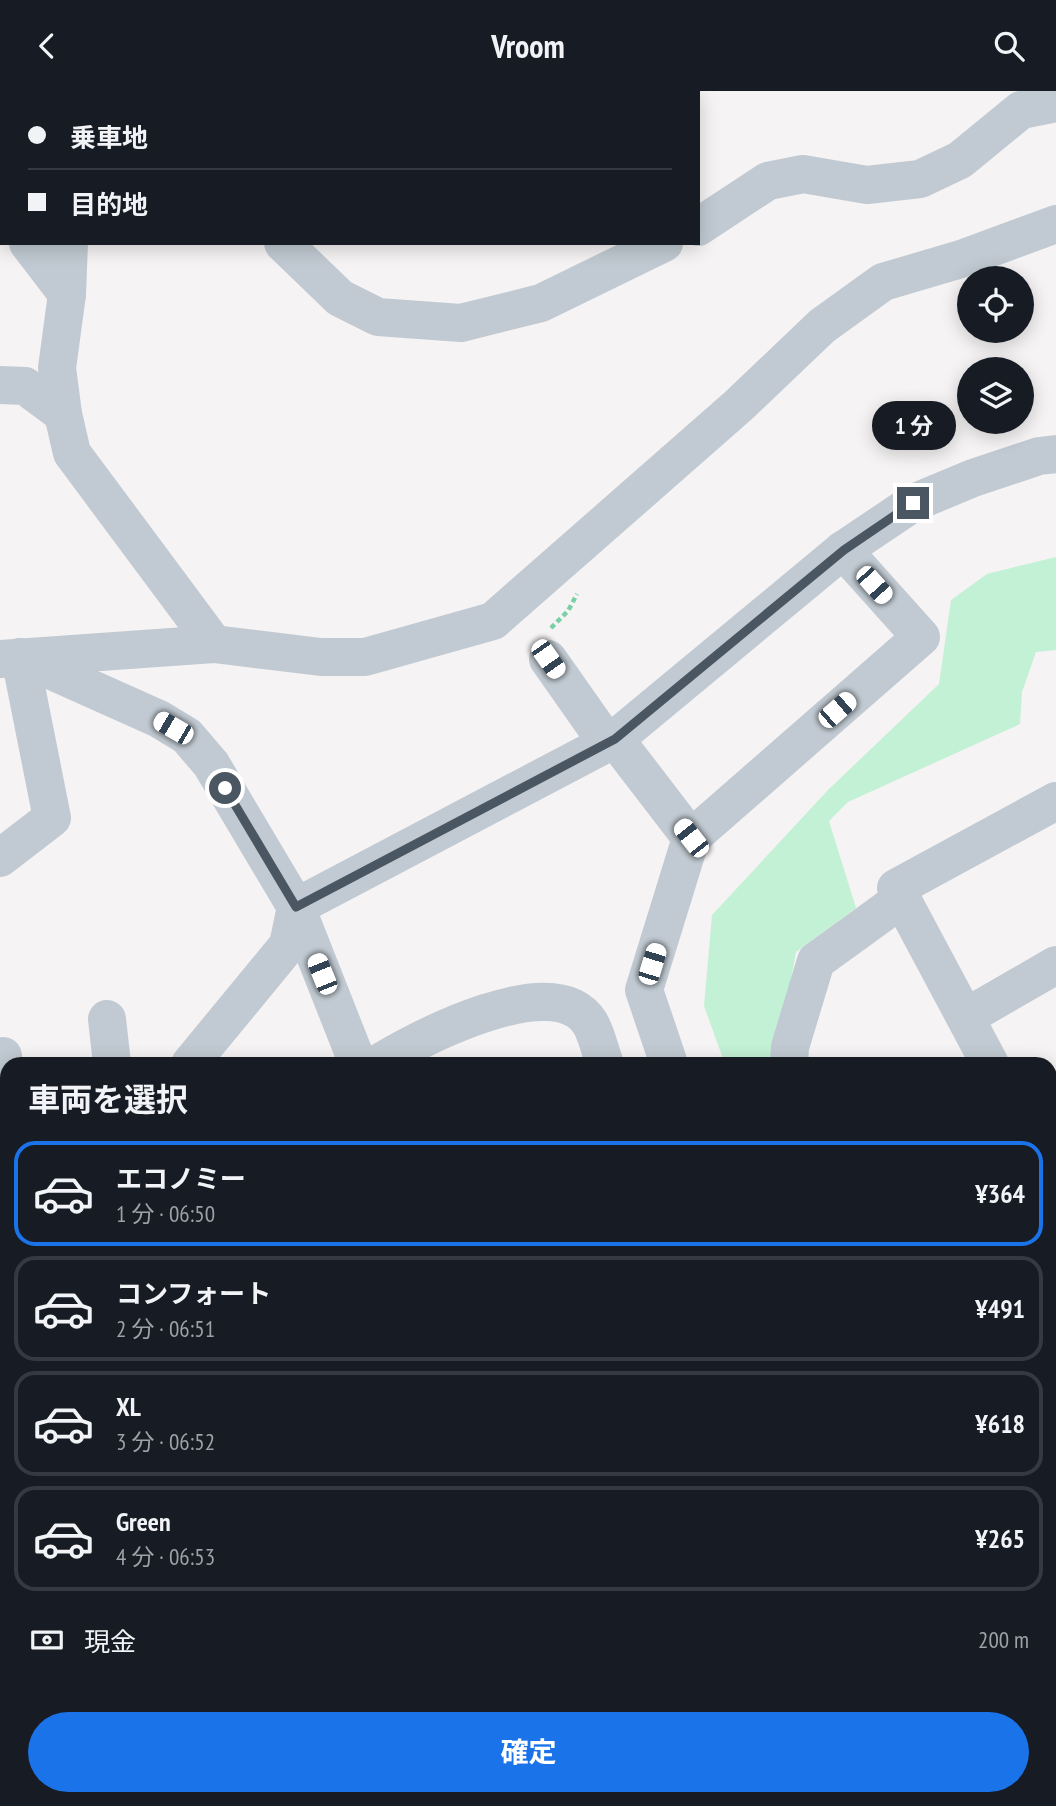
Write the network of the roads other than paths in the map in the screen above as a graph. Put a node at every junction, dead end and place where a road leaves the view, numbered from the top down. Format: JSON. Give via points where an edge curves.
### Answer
{"nodes":[{"id":1,"x":1028,"y":101,"type":"edge"},
{"id":2,"x":1056,"y":224,"type":"edge"},
{"id":3,"x":700,"y":225,"type":"edge"},
{"id":4,"x":30,"y":245,"type":"edge"},
{"id":5,"x":68,"y":245,"type":"edge"},
{"id":6,"x":285,"y":245,"type":"edge"},
{"id":7,"x":660,"y":245,"type":"edge"},
{"id":8,"x":68,"y":295,"type":"junction"},
{"id":9,"x":0,"y":385,"type":"edge"},
{"id":10,"x":63,"y":414,"type":"junction"},
{"id":11,"x":1056,"y":454,"type":"edge"},
{"id":12,"x":844,"y":550,"type":"junction"},
{"id":13,"x":214,"y":644,"type":"junction"},
{"id":14,"x":10,"y":658,"type":"edge"},
{"id":15,"x":548,"y":659,"type":"road end"},
{"id":16,"x":611,"y":741,"type":"junction"},
{"id":17,"x":1056,"y":801,"type":"edge"},
{"id":18,"x":691,"y":838,"type":"junction"},
{"id":19,"x":0,"y":859,"type":"edge"},
{"id":20,"x":903,"y":898,"type":"junction"},
{"id":21,"x":296,"y":907,"type":"junction"},
{"id":22,"x":1056,"y":965,"type":"edge"},
{"id":23,"x":965,"y":1017,"type":"junction"},
{"id":24,"x":107,"y":1019,"type":"dead end"},
{"id":25,"x":111,"y":1057,"type":"edge"},
{"id":26,"x":196,"y":1057,"type":"edge"},
{"id":27,"x":355,"y":1057,"type":"edge"},
{"id":28,"x":389,"y":1057,"type":"edge"},
{"id":29,"x":602,"y":1057,"type":"edge"},
{"id":30,"x":666,"y":1057,"type":"edge"},
{"id":31,"x":789,"y":1057,"type":"edge"},
{"id":32,"x":986,"y":1057,"type":"edge"}],
"edges":[{"from":1,"to":3,"type":"street","via":[[960,160],[920,179],[867,185],[803,174],[768,181]]},
{"from":2,"to":13,"type":"street","via":[[883,282],[822,326],[493,621],[365,657],[321,657]]},
{"from":4,"to":8,"type":"street"},
{"from":5,"to":8,"type":"street"},
{"from":6,"to":7,"type":"street","via":[[340,298],[378,317],[461,323],[541,303]]},
{"from":8,"to":10,"type":"street","via":[[57,368]]},
{"from":9,"to":10,"type":"street","via":[[25,386]]},
{"from":10,"to":13,"type":"street","via":[[72,453]]},
{"from":11,"to":12,"type":"street","via":[[973,478],[913,503]]},
{"from":12,"to":16,"type":"street"},
{"from":12,"to":18,"type":"street","via":[[921,637]]},
{"from":13,"to":14,"type":"street"},
{"from":14,"to":19,"type":"street","via":[[52,818]]},
{"from":14,"to":21,"type":"street","via":[[159,719],[187,736],[211,764]]},
{"from":15,"to":16,"type":"street"},
{"from":16,"to":18,"type":"street"},
{"from":16,"to":21,"type":"street"},
{"from":17,"to":20,"type":"street","via":[[897,888]]},
{"from":18,"to":30,"type":"street","via":[[644,990]]},
{"from":20,"to":23,"type":"street"},
{"from":20,"to":31,"type":"street","via":[[816,961]]},
{"from":21,"to":26,"type":"street","via":[[288,945]]},
{"from":21,"to":27,"type":"street"},
{"from":22,"to":23,"type":"street"},
{"from":23,"to":32,"type":"street"},
{"from":24,"to":25,"type":"street"},
{"from":28,"to":29,"type":"street","via":[[430,1033],[482,1012],[543,1003],[571,1007],[590,1022]]}]}
